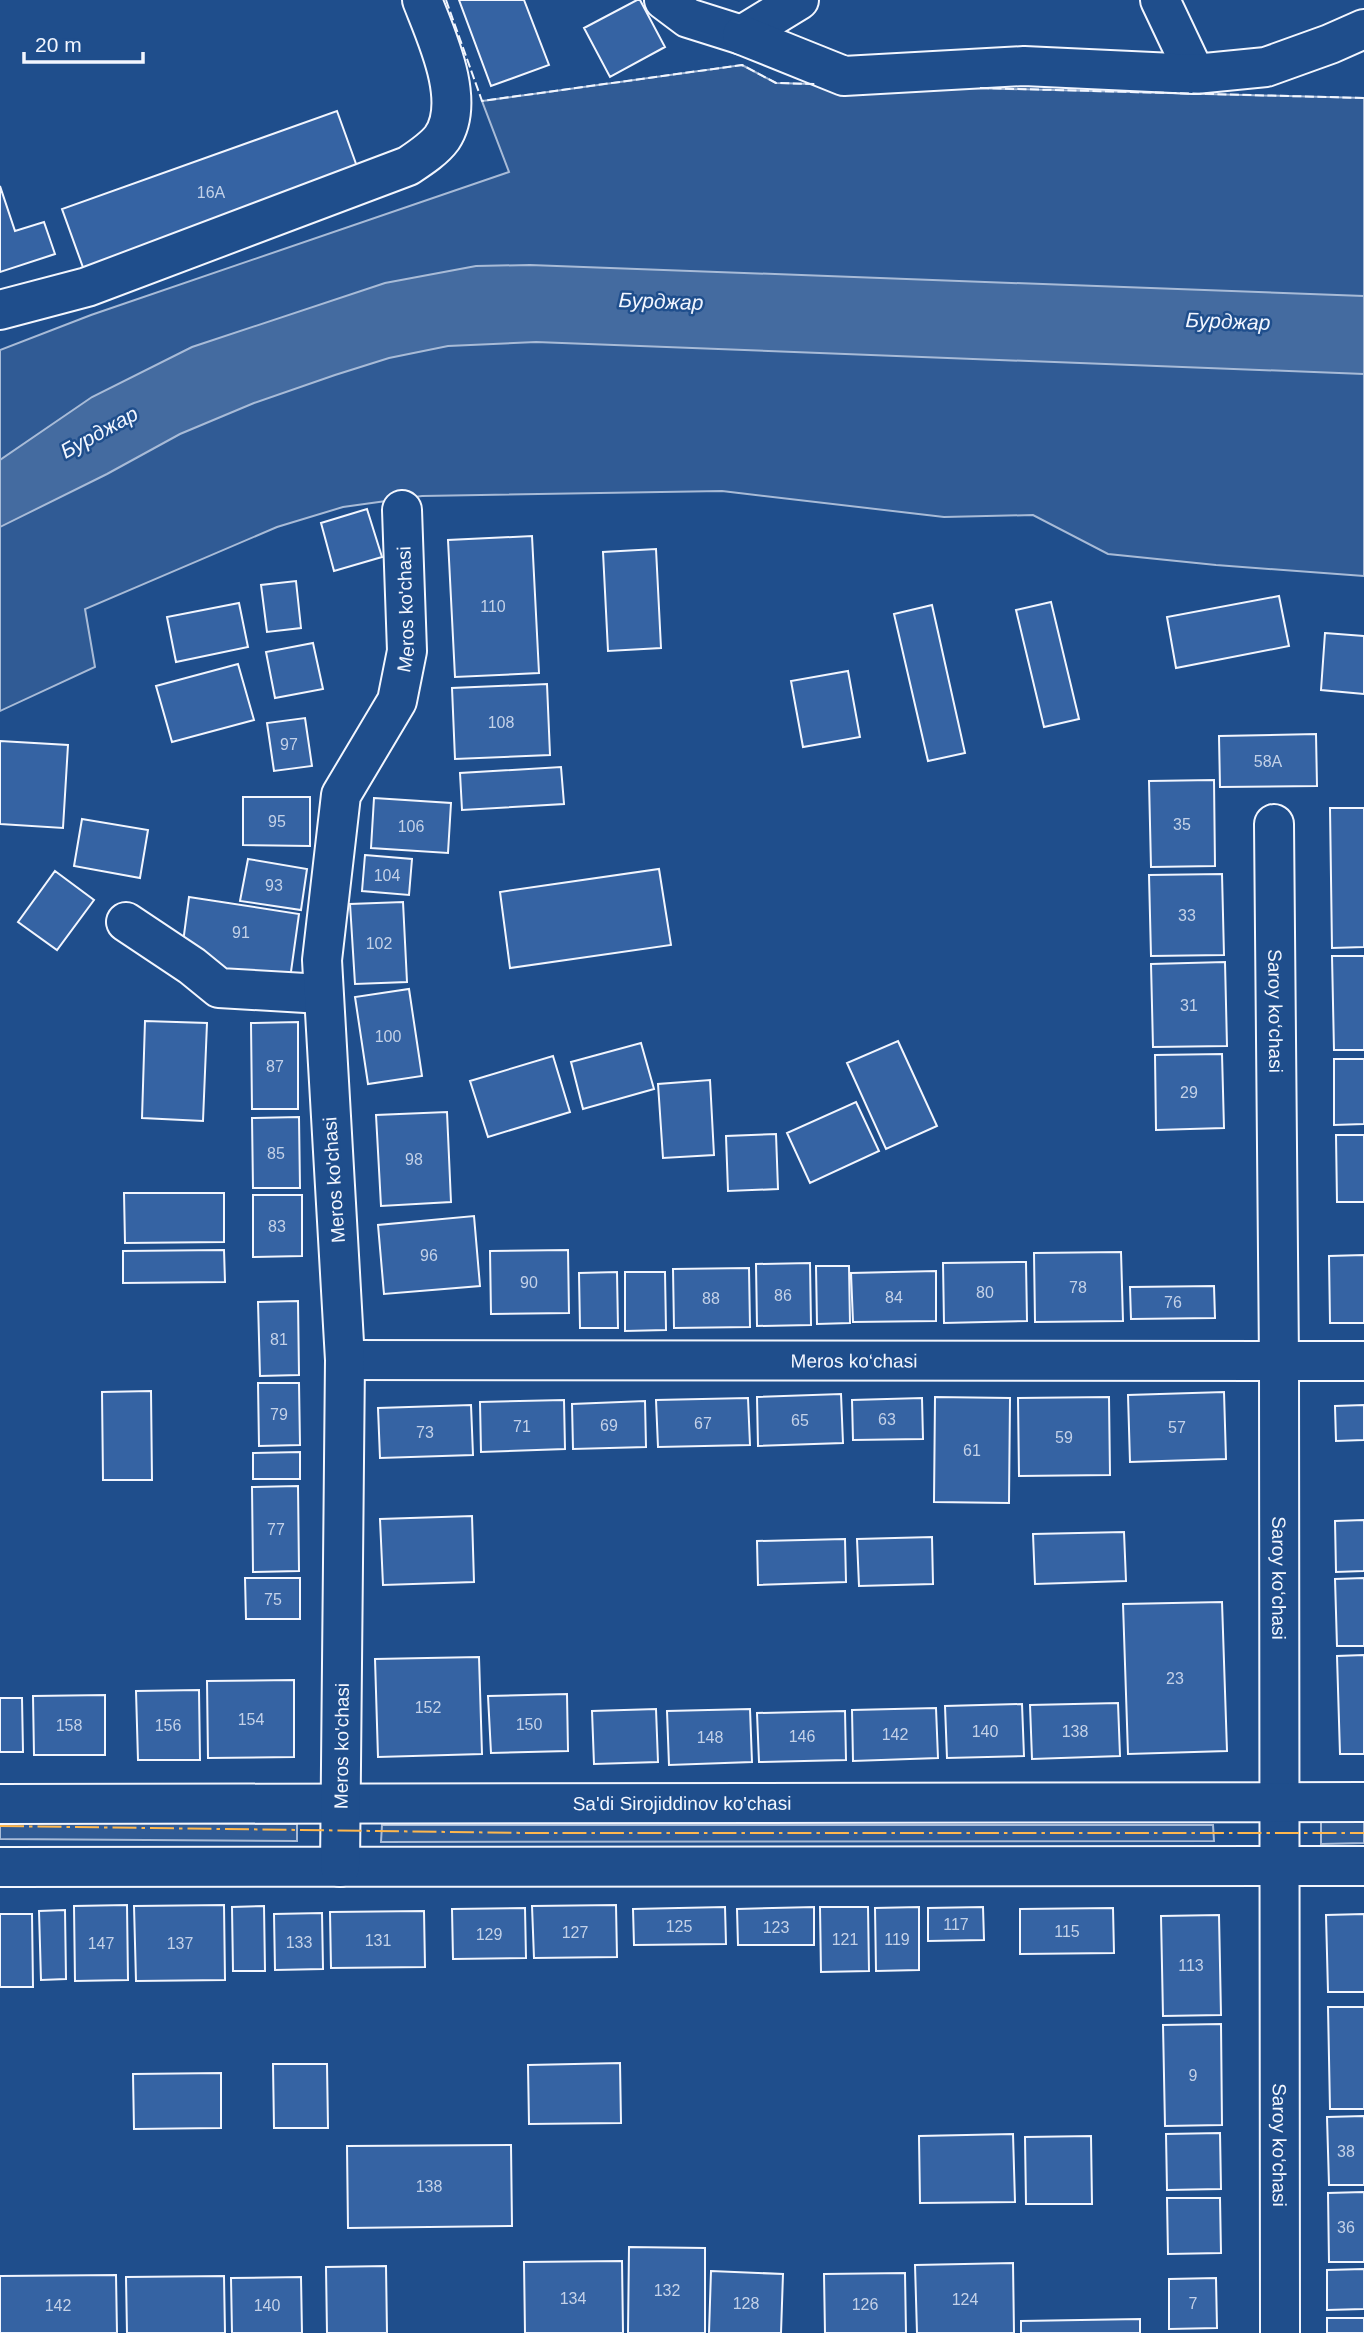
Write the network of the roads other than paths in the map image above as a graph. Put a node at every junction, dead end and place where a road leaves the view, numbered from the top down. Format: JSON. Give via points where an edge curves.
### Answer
{"nodes":[{"id":1,"x":422,"y":0,"type":"edge"},
{"id":2,"x":664,"y":0,"type":"edge"},
{"id":3,"x":799,"y":0,"type":"edge"},
{"id":4,"x":1160,"y":0,"type":"edge"},
{"id":5,"x":1364,"y":29,"type":"edge"},
{"id":6,"x":742,"y":34,"type":"junction"},
{"id":7,"x":1195,"y":74,"type":"junction"},
{"id":8,"x":0,"y":310,"type":"edge"},
{"id":9,"x":402,"y":510,"type":"dead end"},
{"id":10,"x":1274,"y":824,"type":"dead end"},
{"id":11,"x":127,"y":922,"type":"dead end"},
{"id":12,"x":322,"y":994,"type":"junction"},
{"id":13,"x":345,"y":1360,"type":"junction"},
{"id":14,"x":1279,"y":1361,"type":"junction"},
{"id":15,"x":1364,"y":1361,"type":"edge"},
{"id":16,"x":1280,"y":1802,"type":"junction"},
{"id":17,"x":1364,"y":1802,"type":"edge"},
{"id":18,"x":0,"y":1804,"type":"edge"},
{"id":19,"x":340,"y":1804,"type":"junction"},
{"id":20,"x":1280,"y":1866,"type":"junction"},
{"id":21,"x":1364,"y":1866,"type":"edge"},
{"id":22,"x":0,"y":1867,"type":"edge"},
{"id":23,"x":340,"y":1867,"type":"junction"},
{"id":24,"x":1280,"y":2333,"type":"edge"}],
"edges":[{"from":1,"to":8,"type":"street","via":[[441,50],[452,104],[442,138],[417,160],[87,287]]},
{"from":2,"to":6,"type":"street","via":[[688,18]]},
{"from":3,"to":6,"type":"street"},
{"from":4,"to":7,"type":"street"},
{"from":5,"to":7,"type":"street","via":[[1266,67]]},
{"from":6,"to":7,"type":"street","via":[[844,76],[1024,66]]},
{"from":9,"to":12,"type":"street","name":"Meros ko'chasi","via":[[407,651],[397,701],[341,795]]},
{"from":10,"to":14,"type":"street","name":"Saroy ko‘chasi"},
{"from":11,"to":12,"type":"street","via":[[219,988]]},
{"from":12,"to":13,"type":"street","name":"Meros ko'chasi"},
{"from":13,"to":14,"type":"street","name":"Meros ko‘chasi"},
{"from":13,"to":19,"type":"street","name":"Meros ko'chasi"},
{"from":14,"to":15,"type":"street","name":"Meros ko‘chasi"},
{"from":14,"to":16,"type":"street","name":"Saroy ko‘chasi"},
{"from":16,"to":17,"type":"street","name":"Sa'di Sirojiddinov ko'chasi"},
{"from":16,"to":19,"type":"street","name":"Sa'di Sirojiddinov ko'chasi"},
{"from":16,"to":20,"type":"street","name":"Saroy ko‘chasi"},
{"from":18,"to":19,"type":"street","name":"Sa'di Sirojiddinov ko'chasi"},
{"from":19,"to":23,"type":"street","name":"Meros ko'chasi"},
{"from":20,"to":21,"type":"street"},
{"from":20,"to":23,"type":"street"},
{"from":20,"to":24,"type":"street","name":"Saroy ko‘chasi"},
{"from":22,"to":23,"type":"street"}]}
